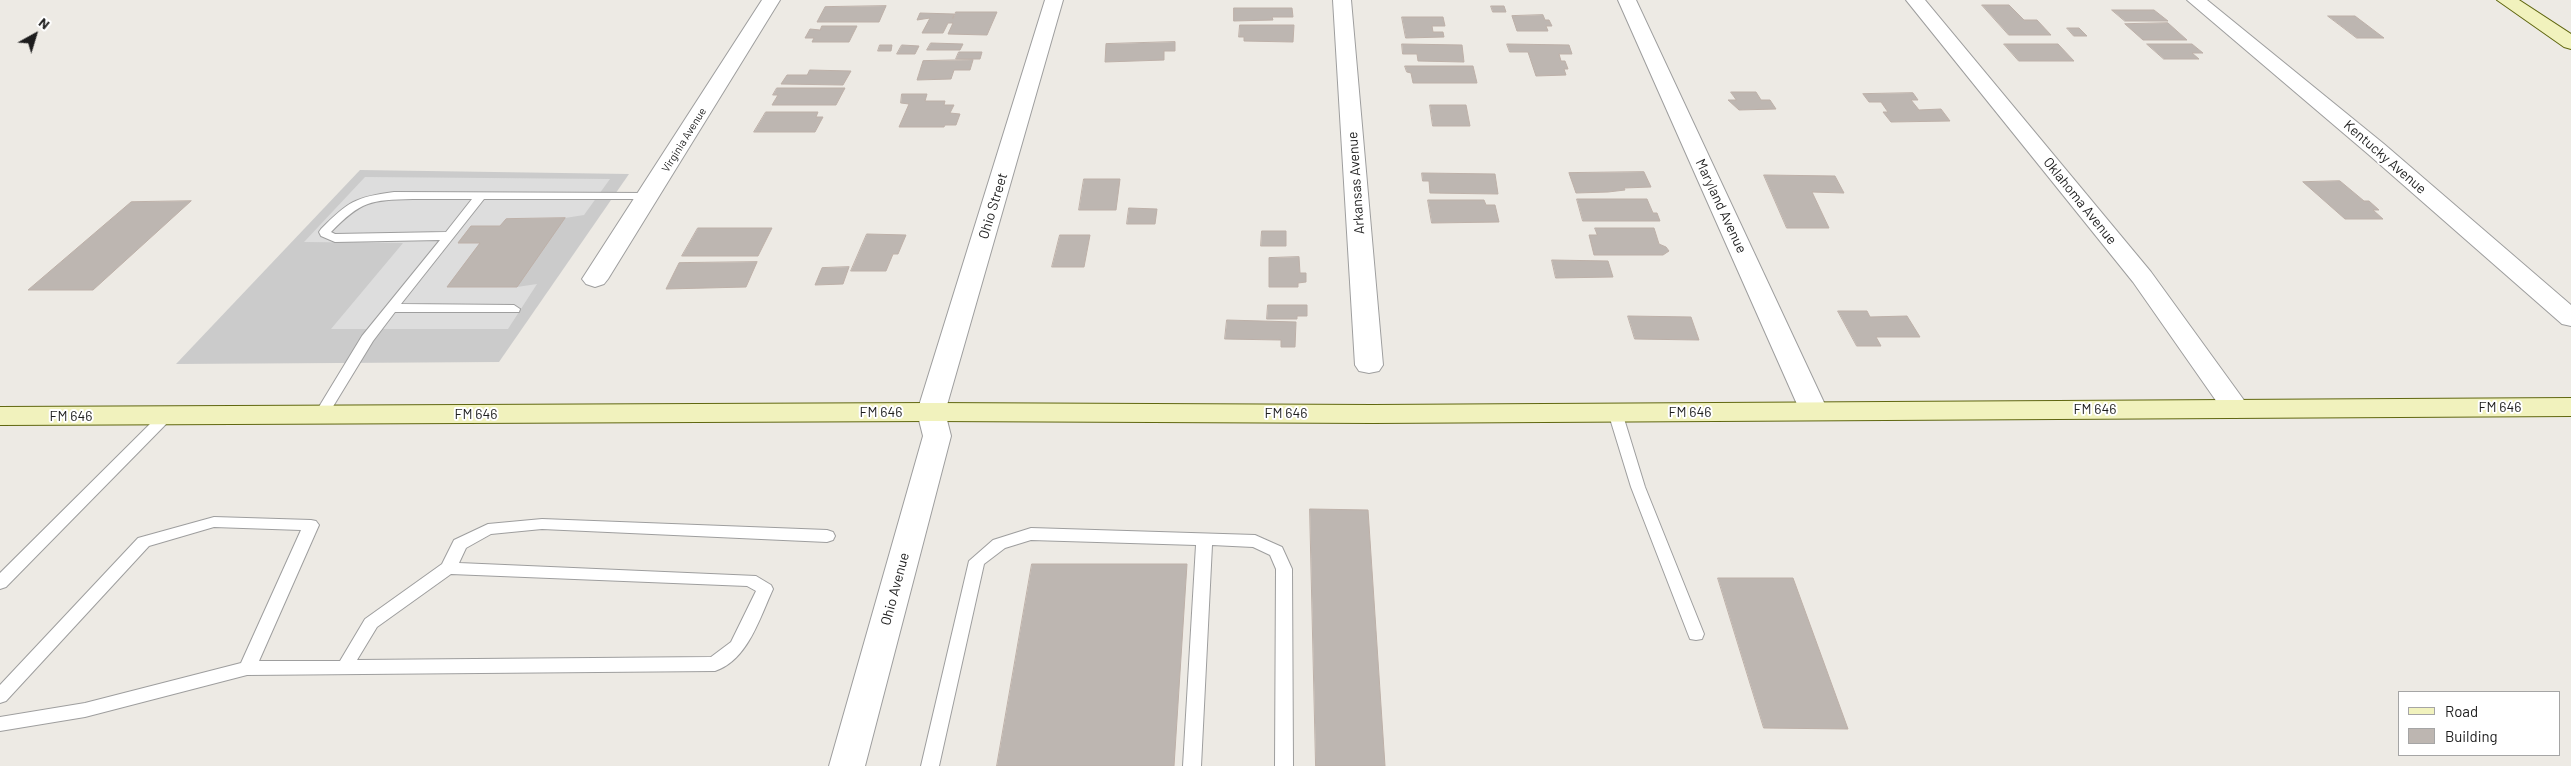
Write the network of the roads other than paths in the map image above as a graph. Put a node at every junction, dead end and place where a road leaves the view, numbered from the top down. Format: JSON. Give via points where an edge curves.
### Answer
{"nodes":[{"id":1,"x":771,"y":0,"type":"edge"},
{"id":2,"x":1054,"y":0,"type":"edge"},
{"id":3,"x":1342,"y":0,"type":"edge"},
{"id":4,"x":1627,"y":0,"type":"edge"},
{"id":5,"x":1915,"y":0,"type":"edge"},
{"id":6,"x":2196,"y":0,"type":"edge"},
{"id":7,"x":2506,"y":0,"type":"edge"},
{"id":8,"x":2571,"y":42,"type":"edge"},
{"id":9,"x":481,"y":196,"type":"junction"},
{"id":10,"x":649,"y":196,"type":"junction"},
{"id":11,"x":448,"y":236,"type":"junction"},
{"id":12,"x":596,"y":280,"type":"dead end"},
{"id":13,"x":392,"y":308,"type":"junction"},
{"id":14,"x":514,"y":309,"type":"dead end"},
{"id":15,"x":2571,"y":318,"type":"edge"},
{"id":16,"x":1370,"y":365,"type":"dead end"},
{"id":17,"x":2571,"y":407,"type":"edge"},
{"id":18,"x":2236,"y":409,"type":"junction"},
{"id":19,"x":1814,"y":411,"type":"junction"},
{"id":20,"x":932,"y":412,"type":"junction"},
{"id":21,"x":1615,"y":412,"type":"junction"},
{"id":22,"x":167,"y":415,"type":"junction"},
{"id":23,"x":321,"y":415,"type":"junction"},
{"id":24,"x":0,"y":416,"type":"edge"},
{"id":25,"x":827,"y":536,"type":"dead end"},
{"id":26,"x":1204,"y":540,"type":"junction"},
{"id":27,"x":448,"y":568,"type":"junction"},
{"id":28,"x":0,"y":583,"type":"edge"},
{"id":29,"x":1696,"y":634,"type":"dead end"},
{"id":30,"x":247,"y":668,"type":"junction"},
{"id":31,"x":344,"y":668,"type":"junction"},
{"id":32,"x":0,"y":696,"type":"edge"},
{"id":33,"x":0,"y":724,"type":"edge"},
{"id":34,"x":847,"y":766,"type":"edge"},
{"id":35,"x":930,"y":766,"type":"edge"},
{"id":36,"x":1192,"y":766,"type":"edge"},
{"id":37,"x":1284,"y":766,"type":"edge"}],
"edges":[{"from":1,"to":10,"type":"street","name":"Virginia Avenue"},
{"from":2,"to":20,"type":"street","name":"Ohio Street"},
{"from":3,"to":16,"type":"street","name":"Arkansas Avenue"},
{"from":4,"to":19,"type":"street","name":"Maryland Avenue"},
{"from":5,"to":18,"type":"street","name":"Oklahoma Avenue","via":[[2142,276]]},
{"from":6,"to":15,"type":"street","name":"Kentucky Avenue","via":[[2376,149]]},
{"from":7,"to":8,"type":"main road"},
{"from":9,"to":10,"type":"lane"},
{"from":9,"to":11,"type":"lane"},
{"from":9,"to":11,"type":"lane","via":[[379,197],[349,208],[325,232],[335,238]]},
{"from":10,"to":12,"type":"street","name":"Virginia Avenue"},
{"from":11,"to":13,"type":"lane"},
{"from":13,"to":14,"type":"lane"},
{"from":13,"to":23,"type":"lane","via":[[367,339]]},
{"from":17,"to":18,"type":"main road","name":"FM 646","number":"FM 646"},
{"from":18,"to":19,"type":"main road","name":"FM 646","number":"FM 646"},
{"from":19,"to":21,"type":"main road","name":"FM 646","number":"FM 646"},
{"from":20,"to":21,"type":"main road","name":"FM 646","number":"FM 646"},
{"from":20,"to":23,"type":"main road","name":"FM 646","number":"FM 646"},
{"from":20,"to":34,"type":"street","name":"Ohio Avenue","via":[[937,436]]},
{"from":21,"to":29,"type":"lane","via":[[1638,487]]},
{"from":22,"to":23,"type":"main road","name":"FM 646","number":"FM 646"},
{"from":22,"to":24,"type":"main road","name":"FM 646","number":"FM 646"},
{"from":22,"to":28,"type":"lane"},
{"from":25,"to":27,"type":"lane","via":[[532,525],[488,529],[460,544]]},
{"from":26,"to":35,"type":"lane","via":[[1031,534],[998,544],[977,561]]},
{"from":26,"to":36,"type":"lane"},
{"from":26,"to":37,"type":"lane","via":[[1255,541],[1276,551],[1284,569]]},
{"from":27,"to":31,"type":"lane","via":[[371,622]]},
{"from":27,"to":31,"type":"lane","via":[[750,580],[765,589],[738,646],[715,664]]},
{"from":30,"to":31,"type":"lane"},
{"from":30,"to":32,"type":"lane","via":[[311,525],[214,522],[144,542]]},
{"from":30,"to":33,"type":"lane","via":[[85,710]]}]}
